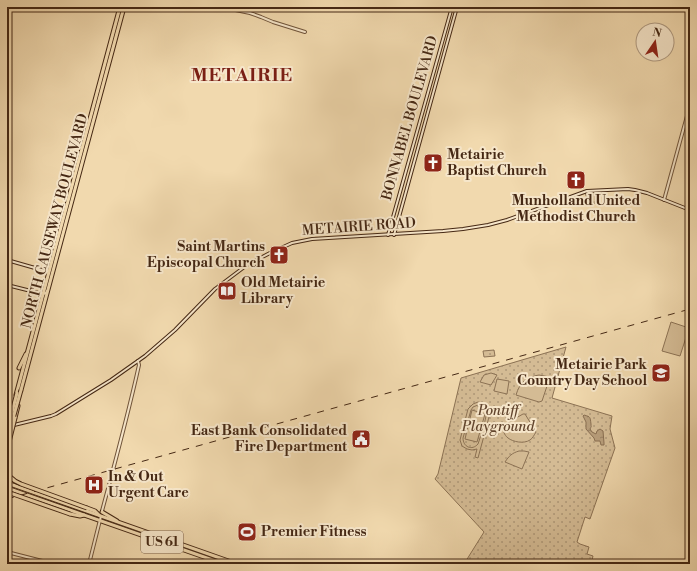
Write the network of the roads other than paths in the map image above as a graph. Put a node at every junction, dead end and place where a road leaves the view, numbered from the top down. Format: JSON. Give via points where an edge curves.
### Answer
{"nodes":[{"id":1,"x":9,"y":7,"type":"edge"},
{"id":2,"x":120,"y":7,"type":"edge"},
{"id":3,"x":124,"y":7,"type":"edge"},
{"id":4,"x":221,"y":7,"type":"edge"},
{"id":5,"x":452,"y":7,"type":"edge"},
{"id":6,"x":457,"y":7,"type":"edge"},
{"id":7,"x":7,"y":14,"type":"edge"},
{"id":8,"x":305,"y":32,"type":"dead end"},
{"id":9,"x":690,"y":105,"type":"edge"},
{"id":10,"x":664,"y":200,"type":"junction"},
{"id":11,"x":690,"y":210,"type":"edge"},
{"id":12,"x":388,"y":235,"type":"junction"},
{"id":13,"x":394,"y":235,"type":"junction"},
{"id":14,"x":7,"y":260,"type":"edge"},
{"id":15,"x":49,"y":272,"type":"junction"},
{"id":16,"x":50,"y":281,"type":"junction"},
{"id":17,"x":7,"y":285,"type":"edge"},
{"id":18,"x":48,"y":290,"type":"junction"},
{"id":19,"x":43,"y":294,"type":"junction"},
{"id":20,"x":28,"y":350,"type":"junction"},
{"id":21,"x":138,"y":361,"type":"junction"},
{"id":22,"x":19,"y":368,"type":"dead end"},
{"id":23,"x":19,"y":391,"type":"junction"},
{"id":24,"x":7,"y":421,"type":"edge"},
{"id":25,"x":7,"y":429,"type":"edge"},
{"id":26,"x":7,"y":440,"type":"edge"},
{"id":27,"x":7,"y":450,"type":"edge"},
{"id":28,"x":8,"y":474,"type":"edge"},
{"id":29,"x":7,"y":483,"type":"edge"},
{"id":30,"x":7,"y":488,"type":"edge"},
{"id":31,"x":7,"y":493,"type":"edge"},
{"id":32,"x":102,"y":512,"type":"junction"},
{"id":33,"x":85,"y":515,"type":"junction"},
{"id":34,"x":100,"y":518,"type":"junction"},
{"id":35,"x":120,"y":523,"type":"junction"},
{"id":36,"x":140,"y":535,"type":"junction"},
{"id":37,"x":153,"y":535,"type":"junction"},
{"id":38,"x":7,"y":552,"type":"edge"},
{"id":39,"x":211,"y":555,"type":"junction"},
{"id":40,"x":209,"y":559,"type":"junction"},
{"id":41,"x":54,"y":564,"type":"edge"},
{"id":42,"x":89,"y":564,"type":"edge"},
{"id":43,"x":224,"y":564,"type":"edge"},
{"id":44,"x":237,"y":564,"type":"edge"}],
"edges":[{"from":1,"to":7,"type":"main road"},
{"from":2,"to":15,"type":"highway","name":"NORTH CAUSEWAY BOULEVARD"},
{"from":3,"to":16,"type":"highway","name":"NORTH CAUSEWAY BOULEVARD"},
{"from":4,"to":8,"type":"main road"},
{"from":5,"to":12,"type":"main road","name":"BONNABEL BOULEVARD"},
{"from":6,"to":13,"type":"main road","name":"BONNABEL BOULEVARD"},
{"from":9,"to":10,"type":"main road"},
{"from":10,"to":11,"type":"main road","name":"METAIRIE ROAD"},
{"from":10,"to":13,"type":"main road","name":"METAIRIE ROAD","via":[[628,189],[588,191],[488,225]]},
{"from":12,"to":13,"type":"main road","name":"METAIRIE ROAD"},
{"from":12,"to":21,"type":"main road","name":"METAIRIE ROAD","via":[[312,239],[292,243],[270,253],[247,265],[215,289],[175,330]]},
{"from":14,"to":15,"type":"main road"},
{"from":15,"to":16,"type":"main road"},
{"from":15,"to":19,"type":"highway","name":"NORTH CAUSEWAY BOULEVARD"},
{"from":16,"to":18,"type":"highway","name":"NORTH CAUSEWAY BOULEVARD"},
{"from":17,"to":19,"type":"main road"},
{"from":18,"to":19,"type":"main road"},
{"from":18,"to":23,"type":"highway","name":"NORTH CAUSEWAY BOULEVARD"},
{"from":19,"to":20,"type":"highway","name":"NORTH CAUSEWAY BOULEVARD"},
{"from":20,"to":22,"type":"highway"},
{"from":20,"to":23,"type":"highway","name":"NORTH CAUSEWAY BOULEVARD"},
{"from":21,"to":25,"type":"main road","name":"METAIRIE ROAD","via":[[56,414],[16,424]]},
{"from":21,"to":32,"type":"main road","via":[[129,411]]},
{"from":23,"to":24,"type":"highway","bridge":true},
{"from":23,"to":25,"type":"highway","name":"NORTH CAUSEWAY BOULEVARD","bridge":true},
{"from":23,"to":26,"type":"highway","name":"NORTH CAUSEWAY BOULEVARD","bridge":true},
{"from":23,"to":27,"type":"highway","bridge":true,"via":[[16,418]]},
{"from":28,"to":30,"type":"highway","bridge":true},
{"from":28,"to":34,"type":"highway","bridge":true,"via":[[21,484],[95,511]]},
{"from":29,"to":34,"type":"highway","number":"US 61"},
{"from":30,"to":33,"type":"highway","number":"US 61"},
{"from":31,"to":33,"type":"highway","bridge":true,"via":[[70,514]]},
{"from":32,"to":34,"type":"main road"},
{"from":32,"to":35,"type":"highway"},
{"from":33,"to":34,"type":"highway","number":"US 61"},
{"from":34,"to":35,"type":"highway","number":"US 61"},
{"from":34,"to":36,"type":"highway","number":"US 61"},
{"from":34,"to":42,"type":"main road"},
{"from":35,"to":37,"type":"highway","number":"US 61"},
{"from":36,"to":37,"type":"highway"},
{"from":36,"to":40,"type":"highway","number":"US 61"},
{"from":37,"to":39,"type":"highway","number":"US 61"},
{"from":38,"to":41,"type":"main road"},
{"from":39,"to":40,"type":"highway"},
{"from":39,"to":44,"type":"highway","number":"US 61"},
{"from":40,"to":43,"type":"highway","number":"US 61"}]}
